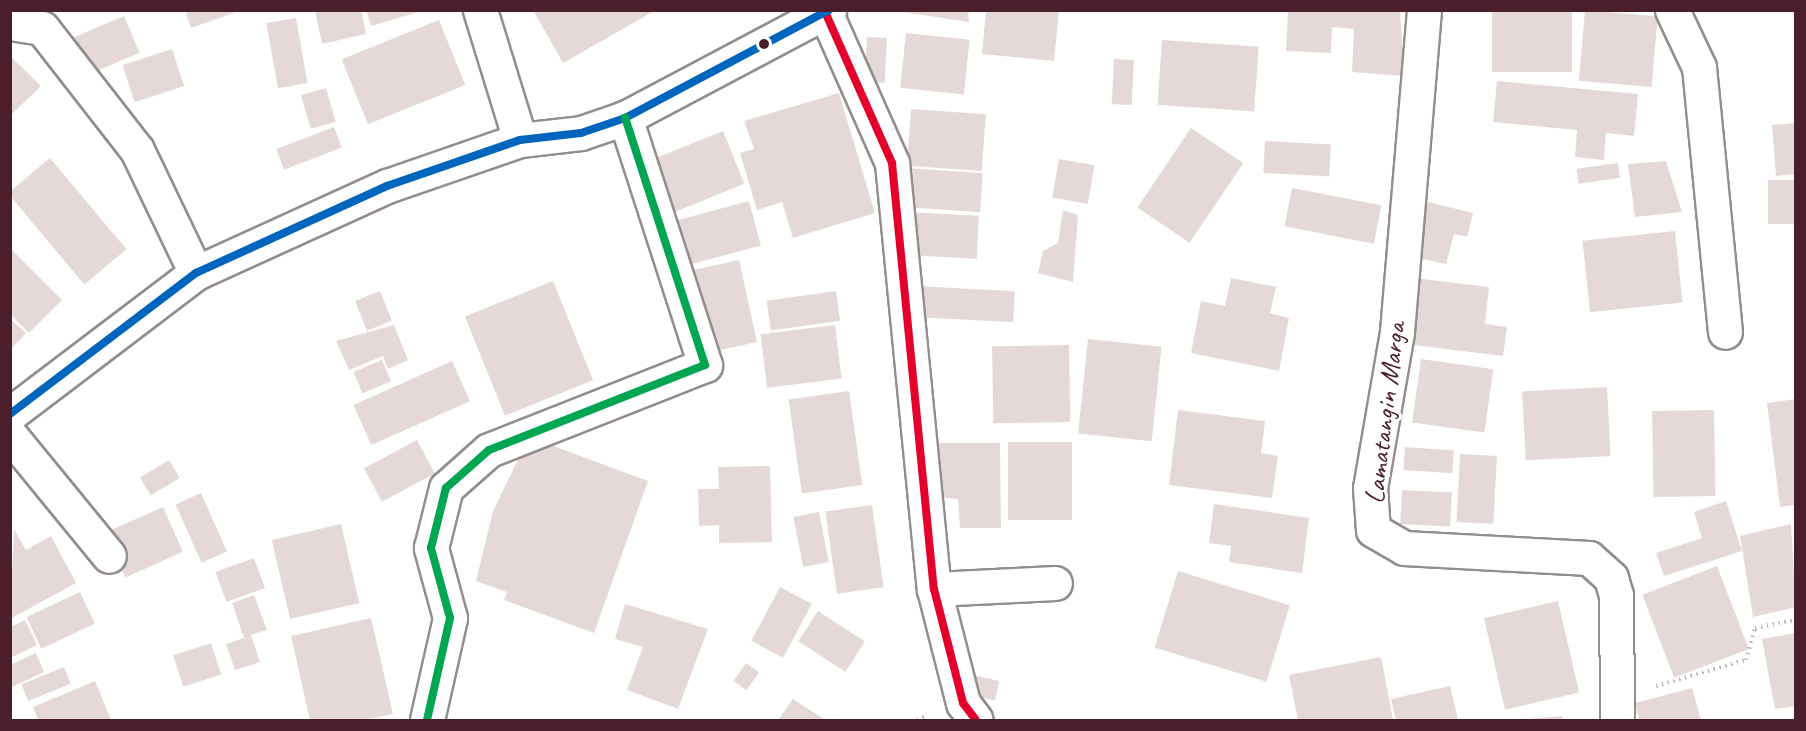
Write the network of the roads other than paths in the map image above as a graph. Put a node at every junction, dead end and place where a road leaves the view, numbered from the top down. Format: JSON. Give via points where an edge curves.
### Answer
{"nodes":[{"id":1,"x":480,"y":10,"type":"edge"},
{"id":2,"x":1424,"y":10,"type":"edge"},
{"id":3,"x":1671,"y":10,"type":"edge"},
{"id":4,"x":827,"y":12,"type":"edge"},
{"id":5,"x":10,"y":23,"type":"edge"},
{"id":6,"x":625,"y":118,"type":"junction"},
{"id":7,"x":519,"y":140,"type":"junction"},
{"id":8,"x":195,"y":273,"type":"junction"},
{"id":9,"x":1725,"y":332,"type":"dead end"},
{"id":10,"x":10,"y":414,"type":"edge"},
{"id":11,"x":10,"y":435,"type":"edge"},
{"id":12,"x":109,"y":556,"type":"dead end"},
{"id":13,"x":1055,"y":583,"type":"dead end"},
{"id":14,"x":934,"y":589,"type":"junction"},
{"id":15,"x":1616,"y":713,"type":"edge"},
{"id":16,"x":427,"y":720,"type":"edge"},
{"id":17,"x":976,"y":720,"type":"edge"}],
"edges":[{"from":1,"to":7,"type":"street"},
{"from":2,"to":15,"type":"street","name":"Lamatangin Marga","via":[[1397,332],[1370,488],[1373,530],[1404,548],[1589,558],[1611,578],[1616,595]]},
{"from":3,"to":9,"type":"street","via":[[1698,67]]},
{"from":4,"to":6,"type":"street"},
{"from":4,"to":14,"type":"street","via":[[892,163]]},
{"from":5,"to":8,"type":"street","via":[[42,28],[137,150]]},
{"from":6,"to":7,"type":"street","via":[[581,133]]},
{"from":6,"to":16,"type":"street","via":[[705,365],[489,450],[446,488],[431,548],[450,618]]},
{"from":7,"to":8,"type":"street","via":[[387,186]]},
{"from":8,"to":10,"type":"street"},
{"from":11,"to":12,"type":"street"},
{"from":13,"to":14,"type":"street"},
{"from":14,"to":17,"type":"street","via":[[963,704]]}]}
